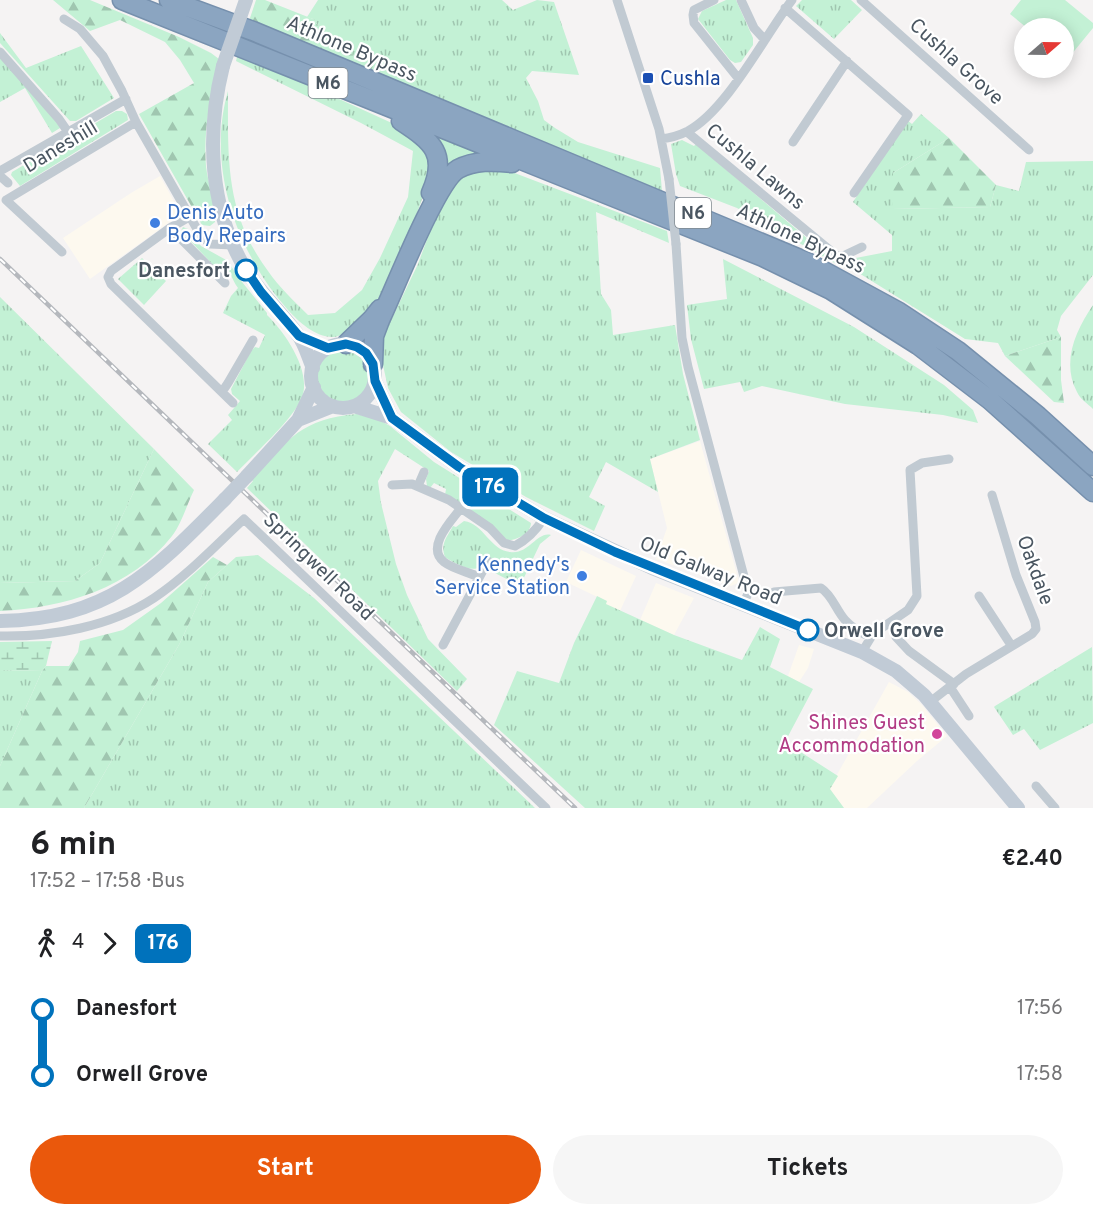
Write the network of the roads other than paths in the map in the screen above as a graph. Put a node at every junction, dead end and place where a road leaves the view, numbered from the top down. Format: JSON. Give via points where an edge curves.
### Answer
{"nodes":[{"id":1,"x":122,"y":0,"type":"edge"},
{"id":2,"x":169,"y":0,"type":"edge"},
{"id":3,"x":190,"y":0,"type":"edge"},
{"id":4,"x":246,"y":0,"type":"edge"},
{"id":5,"x":617,"y":0,"type":"edge"},
{"id":6,"x":714,"y":0,"type":"edge"},
{"id":7,"x":741,"y":0,"type":"edge"},
{"id":8,"x":792,"y":0,"type":"edge"},
{"id":9,"x":861,"y":0,"type":"edge"},
{"id":10,"x":785,"y":8,"type":"junction"},
{"id":11,"x":64,"y":19,"type":"dead end"},
{"id":12,"x":253,"y":32,"type":"junction"},
{"id":13,"x":765,"y":40,"type":"junction"},
{"id":14,"x":0,"y":52,"type":"edge"},
{"id":15,"x":847,"y":61,"type":"junction"},
{"id":16,"x":738,"y":78,"type":"junction"},
{"id":17,"x":126,"y":99,"type":"junction"},
{"id":18,"x":379,"y":104,"type":"junction"},
{"id":19,"x":136,"y":122,"type":"junction"},
{"id":20,"x":68,"y":132,"type":"junction"},
{"id":21,"x":687,"y":132,"type":"junction"},
{"id":22,"x":661,"y":140,"type":"junction"},
{"id":23,"x":793,"y":142,"type":"dead end"},
{"id":24,"x":1029,"y":150,"type":"dead end"},
{"id":25,"x":535,"y":166,"type":"junction"},
{"id":26,"x":0,"y":174,"type":"edge"},
{"id":27,"x":8,"y":183,"type":"dead end"},
{"id":28,"x":854,"y":193,"type":"dead end"},
{"id":29,"x":189,"y":217,"type":"junction"},
{"id":30,"x":170,"y":228,"type":"junction"},
{"id":31,"x":233,"y":245,"type":"junction"},
{"id":32,"x":862,"y":246,"type":"dead end"},
{"id":33,"x":62,"y":252,"type":"dead end"},
{"id":34,"x":225,"y":283,"type":"dead end"},
{"id":35,"x":299,"y":336,"type":"junction"},
{"id":36,"x":253,"y":340,"type":"dead end"},
{"id":37,"x":337,"y":346,"type":"junction"},
{"id":38,"x":313,"y":368,"type":"junction"},
{"id":39,"x":374,"y":372,"type":"junction"},
{"id":40,"x":314,"y":387,"type":"junction"},
{"id":41,"x":222,"y":392,"type":"junction"},
{"id":42,"x":233,"y":403,"type":"dead end"},
{"id":43,"x":333,"y":406,"type":"junction"},
{"id":44,"x":354,"y":406,"type":"junction"},
{"id":45,"x":392,"y":418,"type":"junction"},
{"id":46,"x":298,"y":420,"type":"junction"},
{"id":47,"x":948,"y":459,"type":"dead end"},
{"id":48,"x":1093,"y":466,"type":"edge"},
{"id":49,"x":424,"y":472,"type":"dead end"},
{"id":50,"x":392,"y":485,"type":"dead end"},
{"id":51,"x":418,"y":486,"type":"junction"},
{"id":52,"x":1093,"y":492,"type":"edge"},
{"id":53,"x":993,"y":495,"type":"dead end"},
{"id":54,"x":461,"y":508,"type":"junction"},
{"id":55,"x":544,"y":518,"type":"junction"},
{"id":56,"x":488,"y":561,"type":"dead end"},
{"id":57,"x":479,"y":577,"type":"junction"},
{"id":58,"x":774,"y":592,"type":"dead end"},
{"id":59,"x":979,"y":596,"type":"dead end"},
{"id":60,"x":744,"y":604,"type":"junction"},
{"id":61,"x":0,"y":621,"type":"edge"},
{"id":62,"x":0,"y":636,"type":"edge"},
{"id":63,"x":870,"y":637,"type":"junction"},
{"id":64,"x":896,"y":637,"type":"dead end"},
{"id":65,"x":443,"y":645,"type":"dead end"},
{"id":66,"x":1011,"y":645,"type":"junction"},
{"id":67,"x":862,"y":652,"type":"junction"},
{"id":68,"x":952,"y":685,"type":"junction"},
{"id":69,"x":930,"y":702,"type":"junction"},
{"id":70,"x":969,"y":716,"type":"dead end"},
{"id":71,"x":1036,"y":786,"type":"dead end"},
{"id":72,"x":546,"y":808,"type":"edge"},
{"id":73,"x":1018,"y":808,"type":"edge"},
{"id":74,"x":1055,"y":808,"type":"edge"}],
"edges":[{"from":1,"to":18,"type":"highway","number":"M6"},
{"from":2,"to":12,"type":"highway"},
{"from":3,"to":12,"type":"highway","via":[[219,11]]},
{"from":4,"to":31,"type":"main road","bridge":true,"via":[[223,66],[215,105],[213,152],[217,193]]},
{"from":5,"to":22,"type":"street"},
{"from":6,"to":16,"type":"street","via":[[694,10],[693,19]]},
{"from":7,"to":13,"type":"street","via":[[754,28]]},
{"from":8,"to":10,"type":"street"},
{"from":9,"to":24,"type":"street","name":"Cushla Grove"},
{"from":10,"to":13,"type":"street"},
{"from":10,"to":15,"type":"street"},
{"from":11,"to":17,"type":"street","via":[[92,42]]},
{"from":12,"to":48,"type":"highway","name":"Athlone Bypass","number":"N6","via":[[807,262],[899,312],[958,351]]},
{"from":13,"to":16,"type":"street"},
{"from":14,"to":20,"type":"street"},
{"from":15,"to":23,"type":"street"},
{"from":15,"to":28,"type":"street","via":[[911,117]]},
{"from":16,"to":21,"type":"street","via":[[706,119]]},
{"from":17,"to":19,"type":"street"},
{"from":17,"to":20,"type":"street"},
{"from":18,"to":25,"type":"highway","number":"M6"},
{"from":18,"to":37,"type":"highway","via":[[427,138],[437,157],[438,169],[385,302],[372,319]]},
{"from":19,"to":29,"type":"street"},
{"from":19,"to":33,"type":"street","name":"Daneshill","via":[[6,200]]},
{"from":20,"to":26,"type":"street"},
{"from":21,"to":22,"type":"street"},
{"from":21,"to":32,"type":"street","name":"Cushla Lawns","via":[[837,256]]},
{"from":22,"to":60,"type":"street","bridge":true,"via":[[676,244],[682,338],[748,592]]},
{"from":25,"to":39,"type":"highway","via":[[484,161],[467,165],[448,178],[380,320],[374,336]]},
{"from":25,"to":52,"type":"highway","name":"Athlone Bypass","number":"N6","via":[[763,257],[831,290],[954,371]]},
{"from":26,"to":27,"type":"street"},
{"from":29,"to":30,"type":"street"},
{"from":29,"to":31,"type":"street","via":[[208,242]]},
{"from":30,"to":34,"type":"street"},
{"from":30,"to":41,"type":"street","via":[[108,277]]},
{"from":31,"to":35,"type":"main road","via":[[261,292]]},
{"from":35,"to":37,"type":"main road"},
{"from":35,"to":38,"type":"main road"},
{"from":36,"to":41,"type":"street"},
{"from":37,"to":38,"type":"main road","via":[[317,358]]},
{"from":37,"to":39,"type":"main road","via":[[357,347],[366,353]]},
{"from":38,"to":40,"type":"main road"},
{"from":39,"to":44,"type":"main road","via":[[370,394]]},
{"from":39,"to":45,"type":"main road"},
{"from":40,"to":43,"type":"main road"},
{"from":40,"to":46,"type":"main road"},
{"from":41,"to":42,"type":"street"},
{"from":43,"to":44,"type":"main road"},
{"from":43,"to":46,"type":"main road"},
{"from":44,"to":45,"type":"main road"},
{"from":45,"to":55,"type":"main road","name":"Old Galway Road","via":[[459,467]]},
{"from":46,"to":61,"type":"main road","bridge":true,"via":[[173,552],[137,580],[108,598],[52,617]]},
{"from":47,"to":63,"type":"street","via":[[910,470],[917,596],[908,610]]},
{"from":49,"to":51,"type":"street"},
{"from":50,"to":51,"type":"street"},
{"from":51,"to":54,"type":"street"},
{"from":53,"to":66,"type":"street","name":"Oakdale","via":[[1008,551],[1036,627],[1032,634]]},
{"from":54,"to":55,"type":"street","via":[[504,543],[515,546]]},
{"from":54,"to":57,"type":"street","via":[[441,535],[439,557]]},
{"from":55,"to":60,"type":"main road","name":"Old Galway Road","via":[[627,557]]},
{"from":56,"to":57,"type":"street"},
{"from":57,"to":65,"type":"street"},
{"from":58,"to":63,"type":"street","via":[[823,588],[844,619]]},
{"from":59,"to":66,"type":"street"},
{"from":60,"to":67,"type":"main road","name":"Old Galway Road"},
{"from":62,"to":72,"type":"street","name":"Springwell Road","via":[[79,628],[120,616],[174,583],[244,519]]},
{"from":63,"to":67,"type":"street"},
{"from":64,"to":68,"type":"street"},
{"from":66,"to":68,"type":"street","name":"Oakdale"},
{"from":67,"to":69,"type":"main road","name":"Old Galway Road","via":[[896,670]]},
{"from":68,"to":69,"type":"street","name":"Oakdale"},
{"from":68,"to":70,"type":"street"},
{"from":69,"to":73,"type":"main road","name":"Old Galway Road"},
{"from":71,"to":74,"type":"street"}]}
